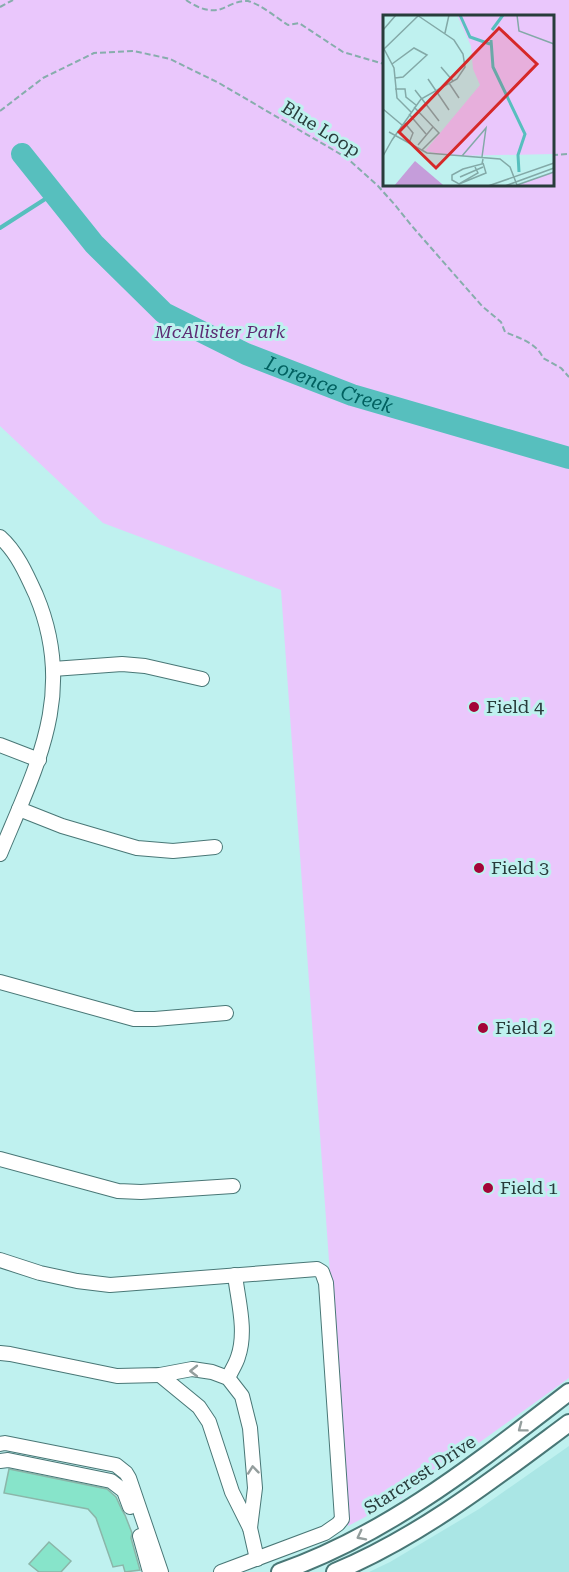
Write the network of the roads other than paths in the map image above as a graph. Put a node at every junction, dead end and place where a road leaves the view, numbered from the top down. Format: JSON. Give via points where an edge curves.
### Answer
{"nodes":[{"id":1,"x":0,"y":537,"type":"edge"},
{"id":2,"x":53,"y":669,"type":"junction"},
{"id":3,"x":202,"y":680,"type":"dead end"},
{"id":4,"x":0,"y":745,"type":"edge"},
{"id":5,"x":39,"y":760,"type":"junction"},
{"id":6,"x":19,"y":809,"type":"junction"},
{"id":7,"x":215,"y":848,"type":"dead end"},
{"id":8,"x":0,"y":854,"type":"edge"},
{"id":9,"x":0,"y":982,"type":"edge"},
{"id":10,"x":226,"y":1013,"type":"dead end"},
{"id":11,"x":0,"y":1159,"type":"edge"},
{"id":12,"x":233,"y":1185,"type":"dead end"},
{"id":13,"x":0,"y":1260,"type":"edge"},
{"id":14,"x":235,"y":1275,"type":"junction"},
{"id":15,"x":0,"y":1353,"type":"edge"},
{"id":16,"x":160,"y":1375,"type":"junction"},
{"id":17,"x":228,"y":1378,"type":"junction"},
{"id":18,"x":569,"y":1392,"type":"edge"},
{"id":19,"x":569,"y":1423,"type":"edge"},
{"id":20,"x":0,"y":1444,"type":"edge"},
{"id":21,"x":0,"y":1461,"type":"edge"},
{"id":22,"x":472,"y":1466,"type":"junction"},
{"id":23,"x":250,"y":1528,"type":"junction"},
{"id":24,"x":414,"y":1532,"type":"junction"},
{"id":25,"x":258,"y":1559,"type":"junction"},
{"id":26,"x":150,"y":1572,"type":"edge"},
{"id":27,"x":161,"y":1572,"type":"edge"},
{"id":28,"x":221,"y":1572,"type":"edge"},
{"id":29,"x":280,"y":1572,"type":"edge"},
{"id":30,"x":335,"y":1572,"type":"edge"}],
"edges":[{"from":1,"to":2,"type":"street","via":[[21,563],[39,601]]},
{"from":2,"to":3,"type":"street","via":[[122,664]]},
{"from":2,"to":5,"type":"street","via":[[51,713]]},
{"from":4,"to":5,"type":"street"},
{"from":5,"to":6,"type":"street"},
{"from":6,"to":7,"type":"street","via":[[138,848],[173,852]]},
{"from":6,"to":8,"type":"street"},
{"from":9,"to":10,"type":"street","via":[[134,1019]]},
{"from":11,"to":12,"type":"street","via":[[118,1191]]},
{"from":13,"to":14,"type":"street","via":[[40,1274],[110,1285]]},
{"from":14,"to":17,"type":"street","via":[[242,1340]]},
{"from":14,"to":25,"type":"street","via":[[317,1269],[326,1283],[342,1519],[325,1533]]},
{"from":15,"to":16,"type":"street","via":[[117,1376]]},
{"from":17,"to":16,"type":"street","one_way":true,"via":[[192,1369]]},
{"from":16,"to":23,"type":"street","via":[[199,1407],[209,1422],[232,1492]]},
{"from":23,"to":17,"type":"street","one_way":true,"via":[[255,1488],[250,1428],[242,1396]]},
{"from":18,"to":22,"type":"main road","name":"Starcrest Drive","one_way":true},
{"from":19,"to":24,"type":"main road"},
{"from":20,"to":27,"type":"street","via":[[123,1469]]},
{"from":21,"to":26,"type":"street","via":[[111,1481],[124,1491]]},
{"from":22,"to":24,"type":"main road","via":[[460,1489],[427,1512]]},
{"from":22,"to":29,"type":"main road","name":"Starcrest Drive","one_way":true,"via":[[382,1525]]},
{"from":23,"to":25,"type":"street"},
{"from":24,"to":30,"type":"main road"},
{"from":25,"to":28,"type":"street"}]}
